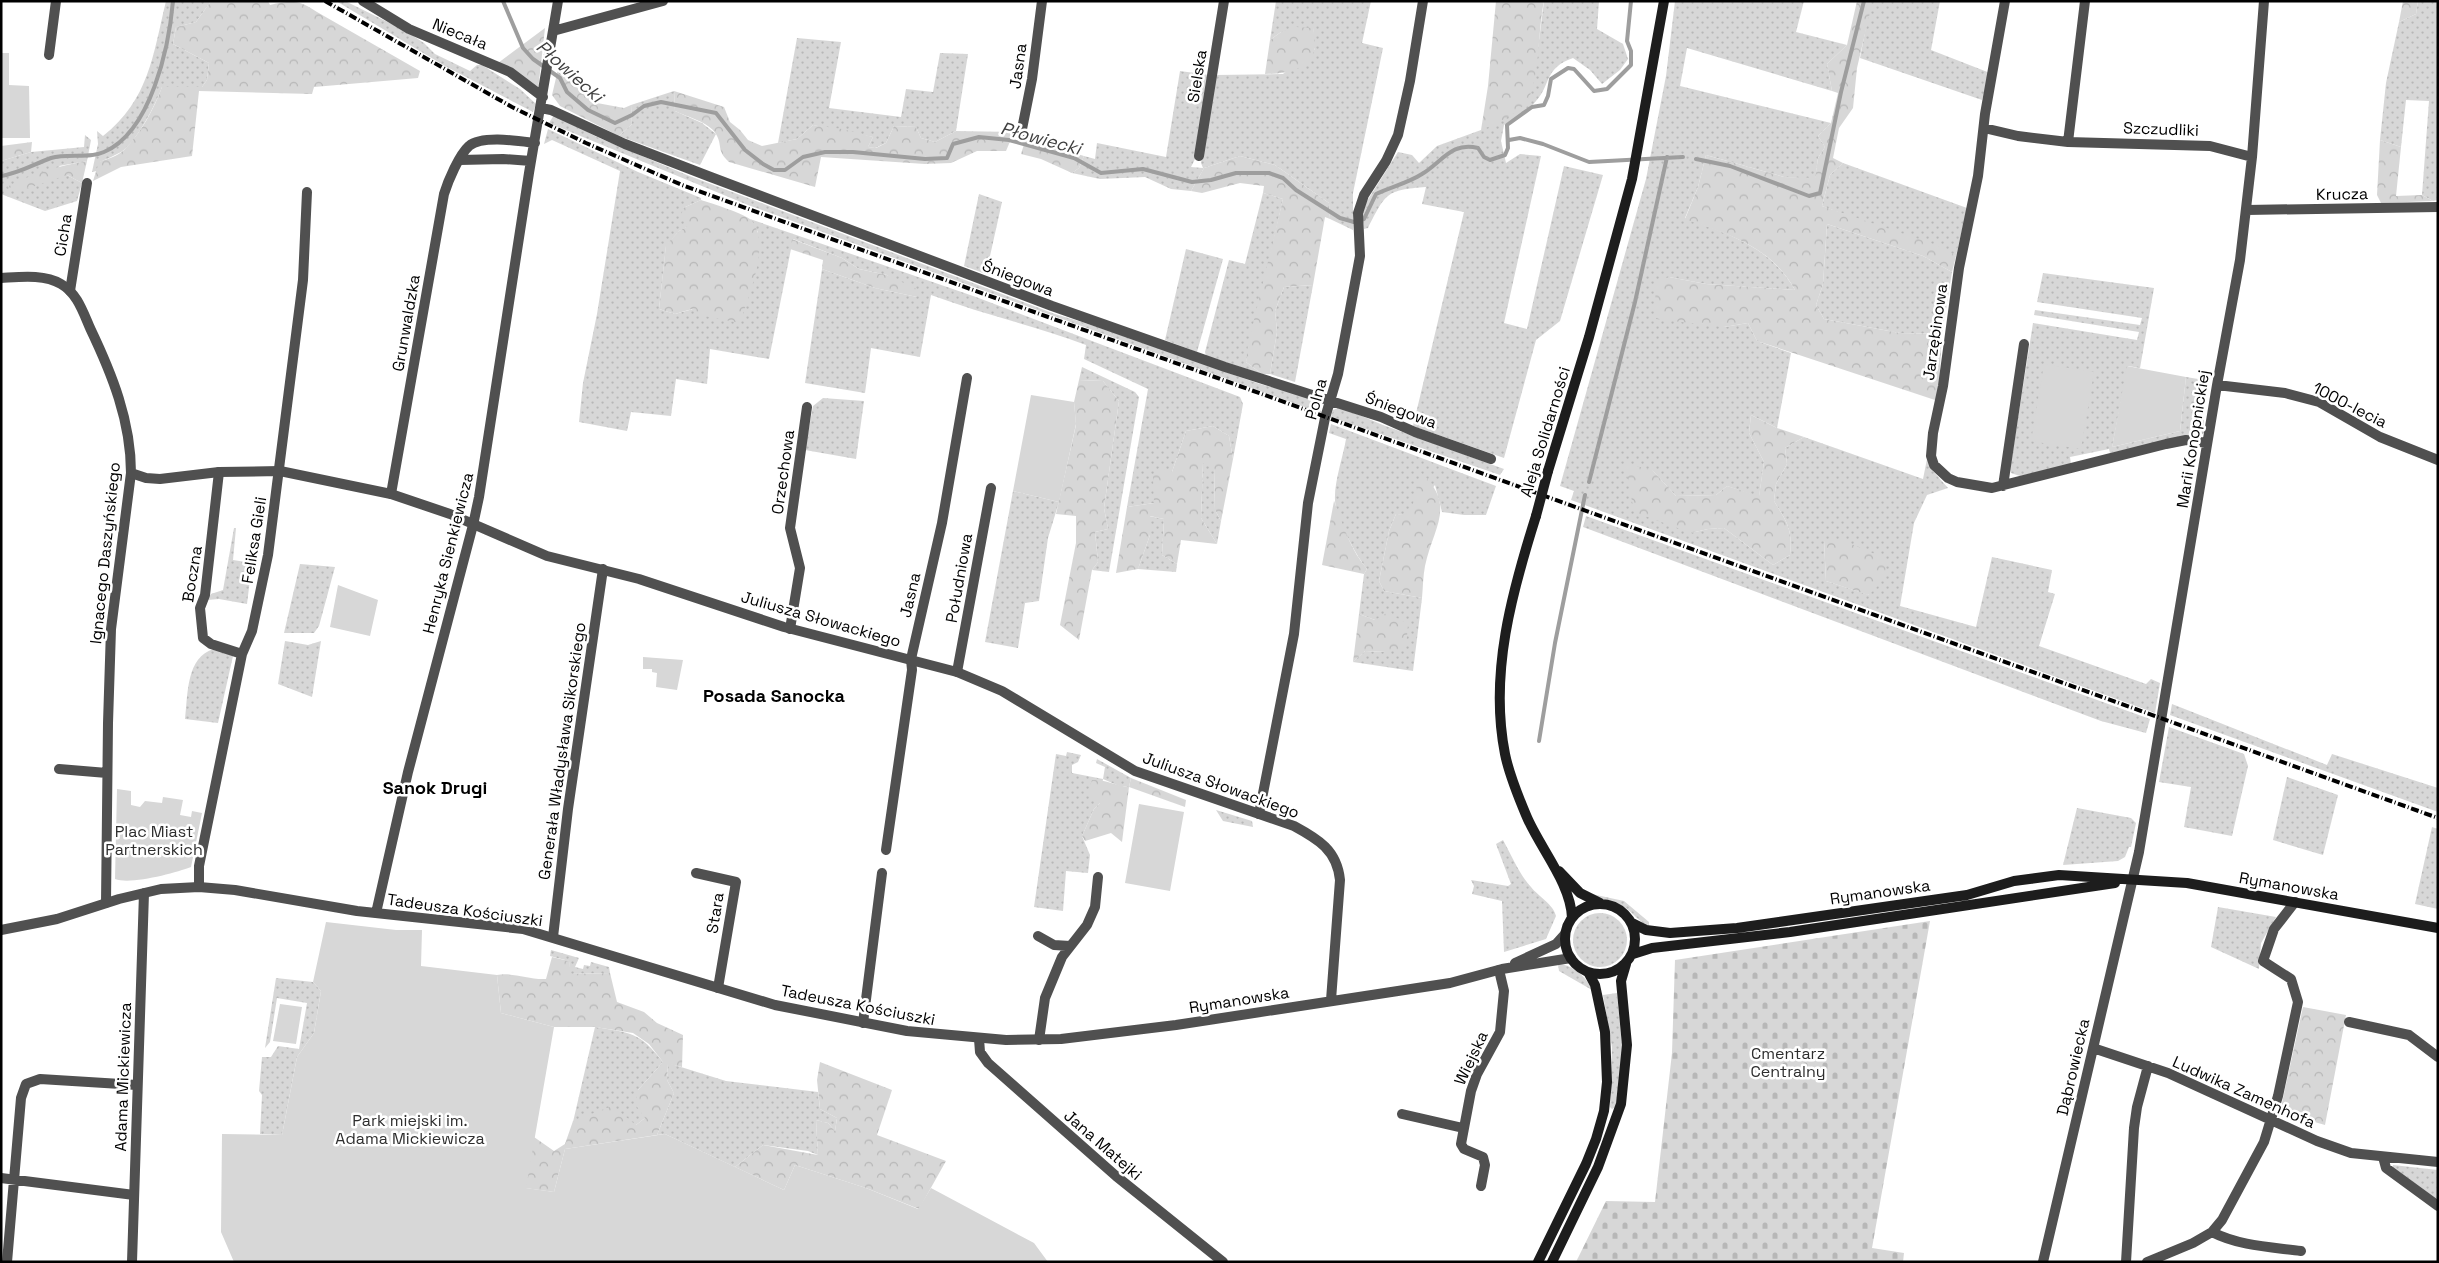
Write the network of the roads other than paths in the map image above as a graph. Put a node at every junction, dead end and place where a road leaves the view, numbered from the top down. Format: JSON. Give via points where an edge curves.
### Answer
{"nodes":[{"id":1,"x":56,"y":1,"type":"edge"},
{"id":2,"x":363,"y":1,"type":"edge"},
{"id":3,"x":558,"y":1,"type":"edge"},
{"id":4,"x":663,"y":1,"type":"edge"},
{"id":5,"x":1042,"y":1,"type":"edge"},
{"id":6,"x":1224,"y":1,"type":"edge"},
{"id":7,"x":1423,"y":1,"type":"edge"},
{"id":8,"x":1664,"y":1,"type":"edge"},
{"id":9,"x":2005,"y":1,"type":"edge"},
{"id":10,"x":2085,"y":1,"type":"edge"},
{"id":11,"x":2264,"y":1,"type":"edge"},
{"id":12,"x":553,"y":31,"type":"junction"},
{"id":13,"x":49,"y":55,"type":"dead end"},
{"id":14,"x":544,"y":92,"type":"junction"},
{"id":15,"x":541,"y":108,"type":"junction"},
{"id":16,"x":1984,"y":128,"type":"junction"},
{"id":17,"x":1021,"y":134,"type":"dead end"},
{"id":18,"x":2068,"y":142,"type":"junction"},
{"id":19,"x":534,"y":143,"type":"junction"},
{"id":20,"x":1199,"y":156,"type":"dead end"},
{"id":21,"x":2252,"y":157,"type":"junction"},
{"id":22,"x":460,"y":160,"type":"junction"},
{"id":23,"x":531,"y":161,"type":"junction"},
{"id":24,"x":87,"y":183,"type":"dead end"},
{"id":25,"x":307,"y":192,"type":"dead end"},
{"id":26,"x":2438,"y":207,"type":"edge"},
{"id":27,"x":2247,"y":210,"type":"junction"},
{"id":28,"x":1,"y":278,"type":"edge"},
{"id":29,"x":70,"y":291,"type":"junction"},
{"id":30,"x":2024,"y":344,"type":"dead end"},
{"id":31,"x":967,"y":378,"type":"dead end"},
{"id":32,"x":2217,"y":384,"type":"junction"},
{"id":33,"x":1330,"y":400,"type":"junction"},
{"id":34,"x":807,"y":407,"type":"dead end"},
{"id":35,"x":2207,"y":443,"type":"junction"},
{"id":36,"x":1491,"y":459,"type":"dead end"},
{"id":37,"x":2438,"y":460,"type":"edge"},
{"id":38,"x":280,"y":471,"type":"junction"},
{"id":39,"x":219,"y":472,"type":"junction"},
{"id":40,"x":131,"y":473,"type":"junction"},
{"id":41,"x":2004,"y":486,"type":"junction"},
{"id":42,"x":991,"y":488,"type":"dead end"},
{"id":43,"x":391,"y":494,"type":"junction"},
{"id":44,"x":473,"y":524,"type":"junction"},
{"id":45,"x":603,"y":569,"type":"junction"},
{"id":46,"x":790,"y":629,"type":"junction"},
{"id":47,"x":242,"y":654,"type":"junction"},
{"id":48,"x":911,"y":659,"type":"junction"},
{"id":49,"x":957,"y":672,"type":"junction"},
{"id":50,"x":59,"y":769,"type":"dead end"},
{"id":51,"x":107,"y":772,"type":"junction"},
{"id":52,"x":1259,"y":814,"type":"junction"},
{"id":53,"x":886,"y":850,"type":"dead end"},
{"id":54,"x":1554,"y":866,"type":"junction"},
{"id":55,"x":696,"y":873,"type":"dead end"},
{"id":56,"x":882,"y":873,"type":"dead end"},
{"id":57,"x":1098,"y":877,"type":"dead end"},
{"id":58,"x":2133,"y":880,"type":"junction"},
{"id":59,"x":199,"y":887,"type":"junction"},
{"id":60,"x":144,"y":893,"type":"junction"},
{"id":61,"x":2295,"y":902,"type":"junction"},
{"id":62,"x":106,"y":903,"type":"junction"},
{"id":63,"x":1603,"y":904,"type":"junction"},
{"id":64,"x":376,"y":913,"type":"junction"},
{"id":65,"x":1572,"y":918,"type":"junction"},
{"id":66,"x":1632,"y":923,"type":"junction"},
{"id":67,"x":2438,"y":928,"type":"edge"},
{"id":68,"x":1,"y":930,"type":"edge"},
{"id":69,"x":1565,"y":934,"type":"junction"},
{"id":70,"x":1038,"y":936,"type":"dead end"},
{"id":71,"x":553,"y":937,"type":"junction"},
{"id":72,"x":1070,"y":946,"type":"junction"},
{"id":73,"x":1633,"y":954,"type":"junction"},
{"id":74,"x":1571,"y":958,"type":"junction"},
{"id":75,"x":1626,"y":964,"type":"junction"},
{"id":76,"x":1500,"y":970,"type":"junction"},
{"id":77,"x":1588,"y":972,"type":"junction"},
{"id":78,"x":718,"y":988,"type":"junction"},
{"id":79,"x":1331,"y":1000,"type":"junction"},
{"id":80,"x":2349,"y":1022,"type":"dead end"},
{"id":81,"x":863,"y":1023,"type":"junction"},
{"id":82,"x":978,"y":1039,"type":"junction"},
{"id":83,"x":1039,"y":1040,"type":"junction"},
{"id":84,"x":2093,"y":1048,"type":"junction"},
{"id":85,"x":2438,"y":1057,"type":"edge"},
{"id":86,"x":2148,"y":1066,"type":"junction"},
{"id":87,"x":137,"y":1085,"type":"junction"},
{"id":88,"x":1402,"y":1114,"type":"dead end"},
{"id":89,"x":2272,"y":1121,"type":"junction"},
{"id":90,"x":1463,"y":1128,"type":"junction"},
{"id":91,"x":2383,"y":1157,"type":"junction"},
{"id":92,"x":2438,"y":1162,"type":"edge"},
{"id":93,"x":1,"y":1178,"type":"edge"},
{"id":94,"x":14,"y":1179,"type":"junction"},
{"id":95,"x":1481,"y":1186,"type":"dead end"},
{"id":96,"x":134,"y":1195,"type":"junction"},
{"id":97,"x":2438,"y":1206,"type":"edge"},
{"id":98,"x":2212,"y":1232,"type":"junction"},
{"id":99,"x":2300,"y":1251,"type":"dead end"},
{"id":100,"x":7,"y":1262,"type":"edge"},
{"id":101,"x":132,"y":1262,"type":"edge"},
{"id":102,"x":1223,"y":1262,"type":"edge"},
{"id":103,"x":1538,"y":1262,"type":"edge"},
{"id":104,"x":1552,"y":1262,"type":"edge"},
{"id":105,"x":2043,"y":1262,"type":"edge"},
{"id":106,"x":2126,"y":1262,"type":"edge"},
{"id":107,"x":2147,"y":1262,"type":"edge"}],
"edges":[{"from":1,"to":13,"type":"street"},
{"from":2,"to":14,"type":"street","name":"Niecała","via":[[409,29],[510,72]]},
{"from":3,"to":12,"type":"street","name":"Henryka Sienkiewicza"},
{"from":4,"to":12,"type":"street"},
{"from":5,"to":17,"type":"street","name":"Jasna"},
{"from":6,"to":20,"type":"street","name":"Sielska"},
{"from":7,"to":33,"type":"street","name":"Polna","via":[[1398,135],[1364,195],[1358,213],[1360,256]]},
{"from":8,"to":54,"type":"main road","name":"Aleja Solidarności","bridge":true,"via":[[1632,179],[1515,588],[1501,666],[1500,703],[1506,756],[1526,814]]},
{"from":9,"to":16,"type":"street","name":"Jarzębinowa"},
{"from":10,"to":18,"type":"street"},
{"from":11,"to":21,"type":"street","name":"Marii Konopnickiej"},
{"from":12,"to":14,"type":"street","name":"Henryka Sienkiewicza"},
{"from":14,"to":15,"type":"street","name":"Henryka Sienkiewicza"},
{"from":15,"to":19,"type":"street","name":"Henryka Sienkiewicza"},
{"from":15,"to":33,"type":"street","name":"Śniegowa","via":[[625,144],[1052,306]]},
{"from":16,"to":18,"type":"street","name":"Szczudliki"},
{"from":16,"to":41,"type":"street","name":"Jarzębinowa","via":[[1959,268],[1932,456],[1934,466],[1948,478],[1973,486]]},
{"from":18,"to":21,"type":"street","name":"Szczudliki","via":[[2210,146]]},
{"from":19,"to":22,"type":"street","name":"Grunwaldzka","via":[[485,140],[469,146]]},
{"from":19,"to":23,"type":"street","name":"Henryka Sienkiewicza"},
{"from":21,"to":27,"type":"street","name":"Marii Konopnickiej"},
{"from":22,"to":23,"type":"street","via":[[503,158]]},
{"from":22,"to":43,"type":"street","name":"Grunwaldzka","via":[[452,171],[444,194]]},
{"from":23,"to":44,"type":"street","name":"Henryka Sienkiewicza"},
{"from":24,"to":29,"type":"street","name":"Cicha"},
{"from":25,"to":38,"type":"street","name":"Feliksa Gieli","via":[[303,280]]},
{"from":26,"to":27,"type":"street","name":"Krucza"},
{"from":27,"to":32,"type":"street","name":"Marii Konopnickiej"},
{"from":28,"to":29,"type":"street","via":[[43,278]]},
{"from":29,"to":40,"type":"street","name":"Ignacego Daszyńskiego","via":[[79,303],[111,372],[123,412]]},
{"from":30,"to":41,"type":"street"},
{"from":31,"to":48,"type":"street","name":"Jasna","via":[[942,523]]},
{"from":32,"to":35,"type":"street","name":"Marii Konopnickiej"},
{"from":32,"to":37,"type":"street","name":"1000-lecia","via":[[2285,393],[2319,402],[2380,437]]},
{"from":33,"to":36,"type":"street","name":"Śniegowa"},
{"from":33,"to":52,"type":"street","name":"Polna","via":[[1308,503],[1294,634]]},
{"from":34,"to":46,"type":"street","name":"Orzechowa","via":[[790,528],[800,568]]},
{"from":35,"to":41,"type":"street","name":"Jarzębinowa","via":[[2186,440],[2166,444]]},
{"from":35,"to":58,"type":"street","name":"Marii Konopnickiej"},
{"from":38,"to":39,"type":"street","name":"Juliusza Słowackiego"},
{"from":38,"to":43,"type":"street","name":"Juliusza Słowackiego"},
{"from":38,"to":47,"type":"street","name":"Feliksa Gieli","via":[[260,602],[251,636]]},
{"from":39,"to":40,"type":"street","name":"Juliusza Słowackiego","via":[[160,478]]},
{"from":39,"to":47,"type":"street","name":"Boczna","via":[[207,577],[200,608],[203,638],[211,644]]},
{"from":40,"to":51,"type":"street","name":"Ignacego Daszyńskiego","via":[[111,629]]},
{"from":42,"to":49,"type":"street","name":"Południowa"},
{"from":43,"to":44,"type":"street","name":"Juliusza Słowackiego"},
{"from":44,"to":45,"type":"street","name":"Juliusza Słowackiego","via":[[548,556]]},
{"from":44,"to":64,"type":"street","name":"Henryka Sienkiewicza"},
{"from":45,"to":46,"type":"street","name":"Juliusza Słowackiego"},
{"from":45,"to":71,"type":"street","name":"Generała Władysława Sikorskiego"},
{"from":46,"to":48,"type":"street","name":"Juliusza Słowackiego"},
{"from":47,"to":59,"type":"street","name":"Feliksa Gieli","via":[[199,866]]},
{"from":48,"to":49,"type":"street","name":"Juliusza Słowackiego"},
{"from":48,"to":53,"type":"street","name":"Jasna"},
{"from":49,"to":52,"type":"street","name":"Juliusza Słowackiego","via":[[1002,691],[1135,771]]},
{"from":50,"to":51,"type":"street"},
{"from":51,"to":62,"type":"street","name":"Ignacego Daszyńskiego"},
{"from":52,"to":79,"type":"street","name":"Juliusza Słowackiego","via":[[1313,836],[1331,851],[1336,861],[1341,885]]},
{"from":54,"to":63,"type":"main road","name":"Aleja Solidarności","via":[[1580,893]]},
{"from":54,"to":65,"type":"main road","name":"Aleja Solidarności","via":[[1569,900]]},
{"from":55,"to":78,"type":"street","name":"Stara","via":[[736,882]]},
{"from":56,"to":81,"type":"street"},
{"from":57,"to":72,"type":"street","via":[[1095,907],[1088,925]]},
{"from":58,"to":61,"type":"main road","name":"Rymanowska","via":[[2187,883]]},
{"from":58,"to":66,"type":"main road","name":"Rymanowska","via":[[2050,876],[2014,881],[1966,895],[1713,931],[1652,931]]},
{"from":58,"to":73,"type":"main road","name":"Rymanowska","via":[[1790,932],[1652,948]]},
{"from":58,"to":84,"type":"street","name":"Dąbrowiecka"},
{"from":59,"to":60,"type":"street","name":"Tadeusza Kościuszki"},
{"from":59,"to":64,"type":"street","name":"Tadeusza Kościuszki"},
{"from":60,"to":62,"type":"street","name":"Tadeusza Kościuszki"},
{"from":60,"to":87,"type":"street","name":"Adama Mickiewicza"},
{"from":61,"to":67,"type":"main road","name":"Rymanowska"},
{"from":61,"to":89,"type":"street","via":[[2274,929],[2263,961],[2291,979],[2298,1002]]},
{"from":62,"to":68,"type":"street","name":"Tadeusza Kościuszki","via":[[58,919]]},
{"from":63,"to":65,"type":"main road","via":[[1586,907]]},
{"from":63,"to":66,"type":"main road","via":[[1620,910]]},
{"from":64,"to":71,"type":"street","name":"Tadeusza Kościuszki","via":[[496,926]]},
{"from":65,"to":69,"type":"main road"},
{"from":66,"to":73,"type":"main road","via":[[1635,934]]},
{"from":69,"to":74,"type":"main road"},
{"from":69,"to":76,"type":"street","name":"Rymanowska","via":[[1550,948]]},
{"from":70,"to":72,"type":"street","via":[[1054,946]]},
{"from":71,"to":78,"type":"street","name":"Tadeusza Kościuszki"},
{"from":72,"to":83,"type":"street","via":[[1045,998]]},
{"from":73,"to":75,"type":"main road"},
{"from":74,"to":76,"type":"street","name":"Rymanowska"},
{"from":74,"to":77,"type":"main road"},
{"from":75,"to":77,"type":"main road","via":[[1608,974]]},
{"from":75,"to":104,"type":"main road","via":[[1621,981],[1627,1045],[1622,1104],[1598,1167]]},
{"from":76,"to":79,"type":"street","name":"Rymanowska","via":[[1450,983]]},
{"from":76,"to":90,"type":"street","name":"Wiejska","via":[[1504,991],[1500,1032],[1477,1074]]},
{"from":77,"to":103,"type":"main road","via":[[1596,985],[1605,1032],[1607,1082],[1604,1111],[1586,1164]]},
{"from":78,"to":81,"type":"street","name":"Tadeusza Kościuszki","via":[[775,1005]]},
{"from":79,"to":83,"type":"street","name":"Rymanowska","via":[[1110,1035]]},
{"from":80,"to":85,"type":"street","via":[[2409,1034]]},
{"from":81,"to":82,"type":"street","name":"Tadeusza Kościuszki"},
{"from":82,"to":83,"type":"street","name":"Rymanowska"},
{"from":82,"to":102,"type":"street","name":"Jana Matejki","via":[[980,1052],[988,1063],[1116,1176]]},
{"from":84,"to":86,"type":"street","name":"Ludwika Zamenhofa"},
{"from":84,"to":105,"type":"street","name":"Dąbrowiecka"},
{"from":86,"to":89,"type":"street","name":"Ludwika Zamenhofa"},
{"from":86,"to":106,"type":"street","via":[[2134,1128]]},
{"from":87,"to":94,"type":"street","via":[[40,1079],[26,1084],[21,1098]]},
{"from":87,"to":96,"type":"street","name":"Adama Mickiewicza"},
{"from":88,"to":90,"type":"street"},
{"from":89,"to":91,"type":"street","name":"Ludwika Zamenhofa","via":[[2351,1153]]},
{"from":89,"to":98,"type":"street","via":[[2250,1170]]},
{"from":90,"to":95,"type":"street","name":"Wiejska","via":[[1461,1144],[1464,1149],[1483,1157],[1485,1165]]},
{"from":91,"to":92,"type":"street","name":"Ludwika Zamenhofa"},
{"from":91,"to":97,"type":"street","via":[[2386,1168]]},
{"from":93,"to":94,"type":"street"},
{"from":94,"to":96,"type":"street"},
{"from":94,"to":100,"type":"street"},
{"from":96,"to":101,"type":"street","name":"Adama Mickiewicza"},
{"from":98,"to":99,"type":"street","via":[[2247,1244]]},
{"from":98,"to":107,"type":"street"}]}
